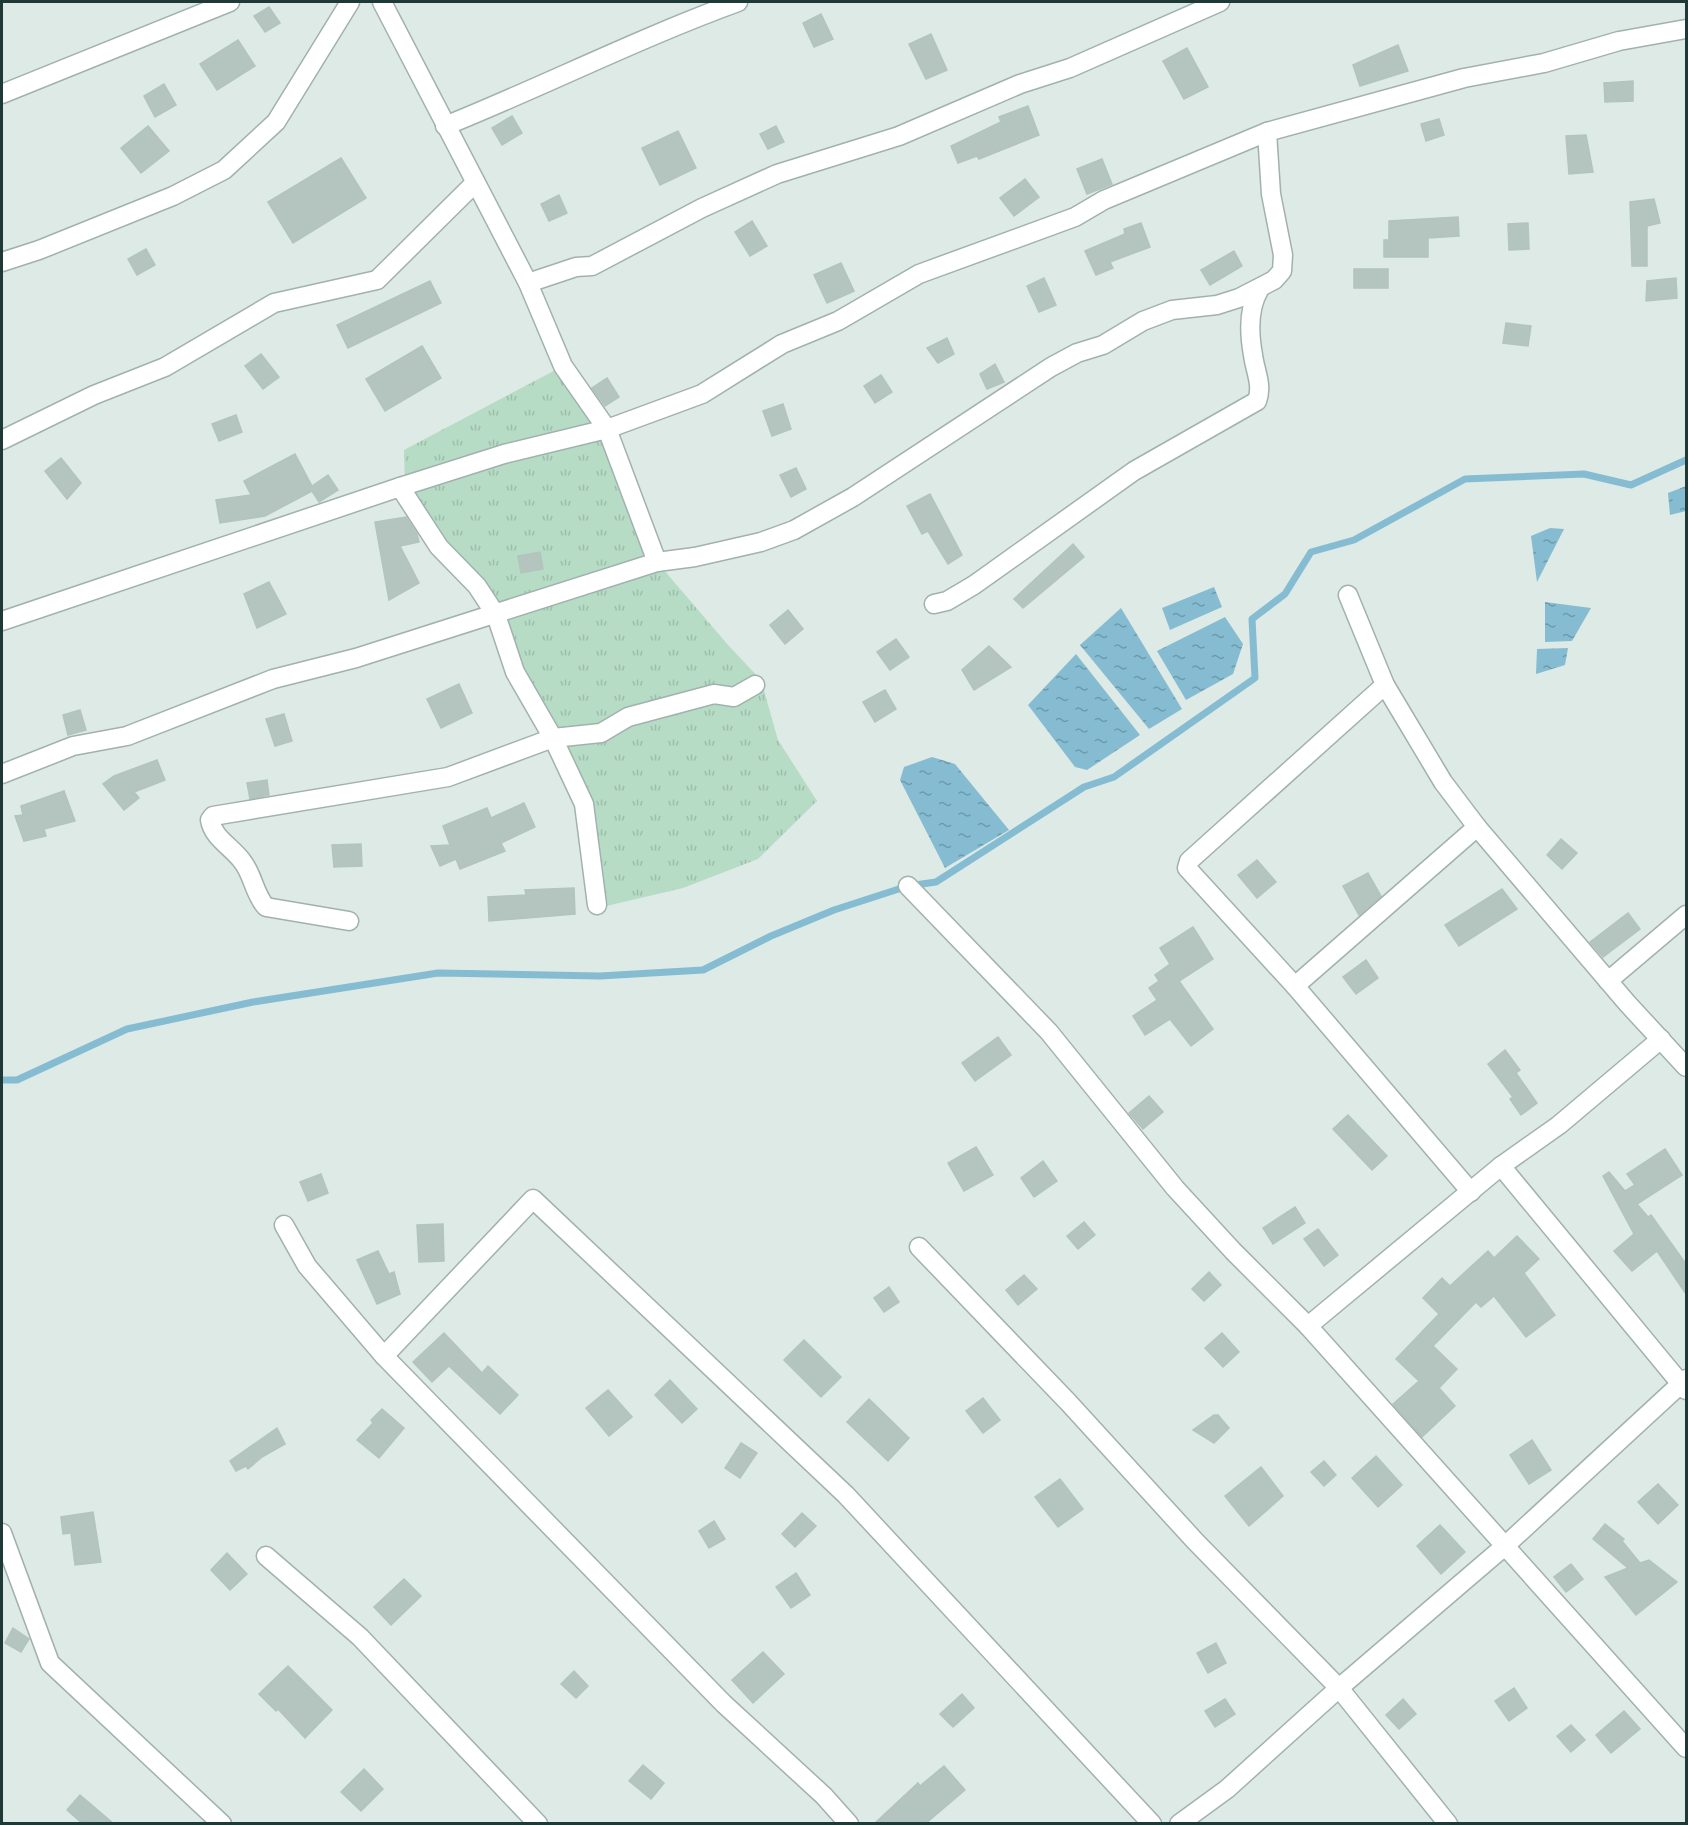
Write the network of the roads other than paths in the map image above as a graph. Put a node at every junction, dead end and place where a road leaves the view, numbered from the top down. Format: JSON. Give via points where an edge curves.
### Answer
{"nodes":[{"id":1,"x":230,"y":2,"type":"edge"},
{"id":2,"x":350,"y":2,"type":"edge"},
{"id":3,"x":382,"y":2,"type":"edge"},
{"id":4,"x":738,"y":2,"type":"edge"},
{"id":5,"x":1220,"y":2,"type":"edge"},
{"id":6,"x":1686,"y":28,"type":"edge"},
{"id":7,"x":2,"y":94,"type":"edge"},
{"id":8,"x":445,"y":126,"type":"junction"},
{"id":9,"x":1267,"y":132,"type":"junction"},
{"id":10,"x":475,"y":183,"type":"junction"},
{"id":11,"x":2,"y":262,"type":"edge"},
{"id":12,"x":528,"y":283,"type":"junction"},
{"id":13,"x":1259,"y":290,"type":"junction"},
{"id":14,"x":607,"y":429,"type":"junction"},
{"id":15,"x":2,"y":440,"type":"edge"},
{"id":16,"x":400,"y":487,"type":"junction"},
{"id":17,"x":657,"y":562,"type":"junction"},
{"id":18,"x":1348,"y":595,"type":"dead end"},
{"id":19,"x":934,"y":604,"type":"dead end"},
{"id":20,"x":496,"y":615,"type":"junction"},
{"id":21,"x":2,"y":621,"type":"edge"},
{"id":22,"x":755,"y":685,"type":"dead end"},
{"id":23,"x":1385,"y":685,"type":"junction"},
{"id":24,"x":553,"y":738,"type":"junction"},
{"id":25,"x":2,"y":774,"type":"edge"},
{"id":26,"x":1477,"y":827,"type":"junction"},
{"id":27,"x":908,"y":886,"type":"dead end"},
{"id":28,"x":597,"y":905,"type":"dead end"},
{"id":29,"x":1686,"y":915,"type":"edge"},
{"id":30,"x":349,"y":921,"type":"dead end"},
{"id":31,"x":1608,"y":981,"type":"junction"},
{"id":32,"x":1295,"y":986,"type":"junction"},
{"id":33,"x":1660,"y":1039,"type":"junction"},
{"id":34,"x":1683,"y":1058,"type":"edge"},
{"id":35,"x":1501,"y":1166,"type":"junction"},
{"id":36,"x":1471,"y":1192,"type":"junction"},
{"id":37,"x":284,"y":1225,"type":"dead end"},
{"id":38,"x":919,"y":1247,"type":"dead end"},
{"id":39,"x":1308,"y":1326,"type":"junction"},
{"id":40,"x":384,"y":1356,"type":"junction"},
{"id":41,"x":1685,"y":1384,"type":"edge"},
{"id":42,"x":2,"y":1533,"type":"edge"},
{"id":43,"x":1506,"y":1545,"type":"junction"},
{"id":44,"x":266,"y":1556,"type":"dead end"},
{"id":45,"x":1339,"y":1688,"type":"junction"},
{"id":46,"x":1686,"y":1748,"type":"edge"},
{"id":47,"x":222,"y":1824,"type":"edge"},
{"id":48,"x":538,"y":1824,"type":"edge"},
{"id":49,"x":849,"y":1824,"type":"edge"},
{"id":50,"x":1152,"y":1824,"type":"edge"},
{"id":51,"x":1179,"y":1824,"type":"edge"},
{"id":52,"x":1448,"y":1824,"type":"edge"}],
"edges":[{"from":1,"to":7,"type":"street"},
{"from":2,"to":11,"type":"street","via":[[276,122],[224,170],[173,196]]},
{"from":3,"to":8,"type":"street"},
{"from":4,"to":8,"type":"street","via":[[646,37],[525,94]]},
{"from":5,"to":12,"type":"street","via":[[1070,68],[1020,84],[899,136],[777,174],[592,266],[576,267]]},
{"from":6,"to":9,"type":"street","via":[[1464,78]]},
{"from":8,"to":10,"type":"street"},
{"from":9,"to":13,"type":"street","via":[[1271,194],[1283,255],[1282,271]]},
{"from":9,"to":14,"type":"street","via":[[1104,200],[1075,217],[919,274],[838,321],[782,344],[702,394]]},
{"from":10,"to":12,"type":"street"},
{"from":10,"to":15,"type":"street","via":[[377,280],[274,303],[165,367],[94,394]]},
{"from":12,"to":14,"type":"street","via":[[563,366]]},
{"from":13,"to":17,"type":"street","via":[[1217,304],[1162,314],[1103,345],[1077,353],[794,531],[695,557]]},
{"from":13,"to":19,"type":"street","via":[[1253,300],[1250,323],[1260,388],[1257,401],[1134,471],[974,585]]},
{"from":14,"to":16,"type":"street","via":[[504,454]]},
{"from":14,"to":17,"type":"street"},
{"from":16,"to":20,"type":"street","via":[[432,539],[477,586]]},
{"from":16,"to":21,"type":"street"},
{"from":17,"to":20,"type":"street"},
{"from":18,"to":23,"type":"street"},
{"from":20,"to":24,"type":"street","via":[[515,672]]},
{"from":20,"to":25,"type":"street","via":[[273,679],[127,736],[73,746]]},
{"from":22,"to":24,"type":"street","via":[[734,697],[714,694],[628,717],[601,733]]},
{"from":23,"to":26,"type":"street","via":[[1443,782]]},
{"from":23,"to":32,"type":"street","via":[[1188,864],[1189,871]]},
{"from":24,"to":28,"type":"street","via":[[584,804]]},
{"from":24,"to":30,"type":"street","via":[[448,777],[213,816],[214,832],[243,862],[266,907]]},
{"from":26,"to":31,"type":"street"},
{"from":26,"to":32,"type":"street"},
{"from":27,"to":39,"type":"street","via":[[1049,1032],[1175,1188]]},
{"from":29,"to":31,"type":"street"},
{"from":31,"to":33,"type":"street"},
{"from":32,"to":36,"type":"street"},
{"from":33,"to":34,"type":"street"},
{"from":33,"to":35,"type":"street","via":[[1559,1125]]},
{"from":35,"to":36,"type":"street"},
{"from":35,"to":41,"type":"street"},
{"from":36,"to":39,"type":"street"},
{"from":37,"to":40,"type":"street","via":[[307,1266]]},
{"from":38,"to":45,"type":"street"},
{"from":39,"to":43,"type":"street"},
{"from":40,"to":49,"type":"street","via":[[724,1704]]},
{"from":40,"to":50,"type":"street","via":[[534,1199],[846,1495]]},
{"from":41,"to":43,"type":"street"},
{"from":42,"to":47,"type":"street","via":[[50,1663]]},
{"from":43,"to":45,"type":"street"},
{"from":43,"to":46,"type":"street"},
{"from":44,"to":48,"type":"street","via":[[360,1637]]},
{"from":45,"to":51,"type":"street","via":[[1227,1789]]},
{"from":45,"to":52,"type":"street"}]}
